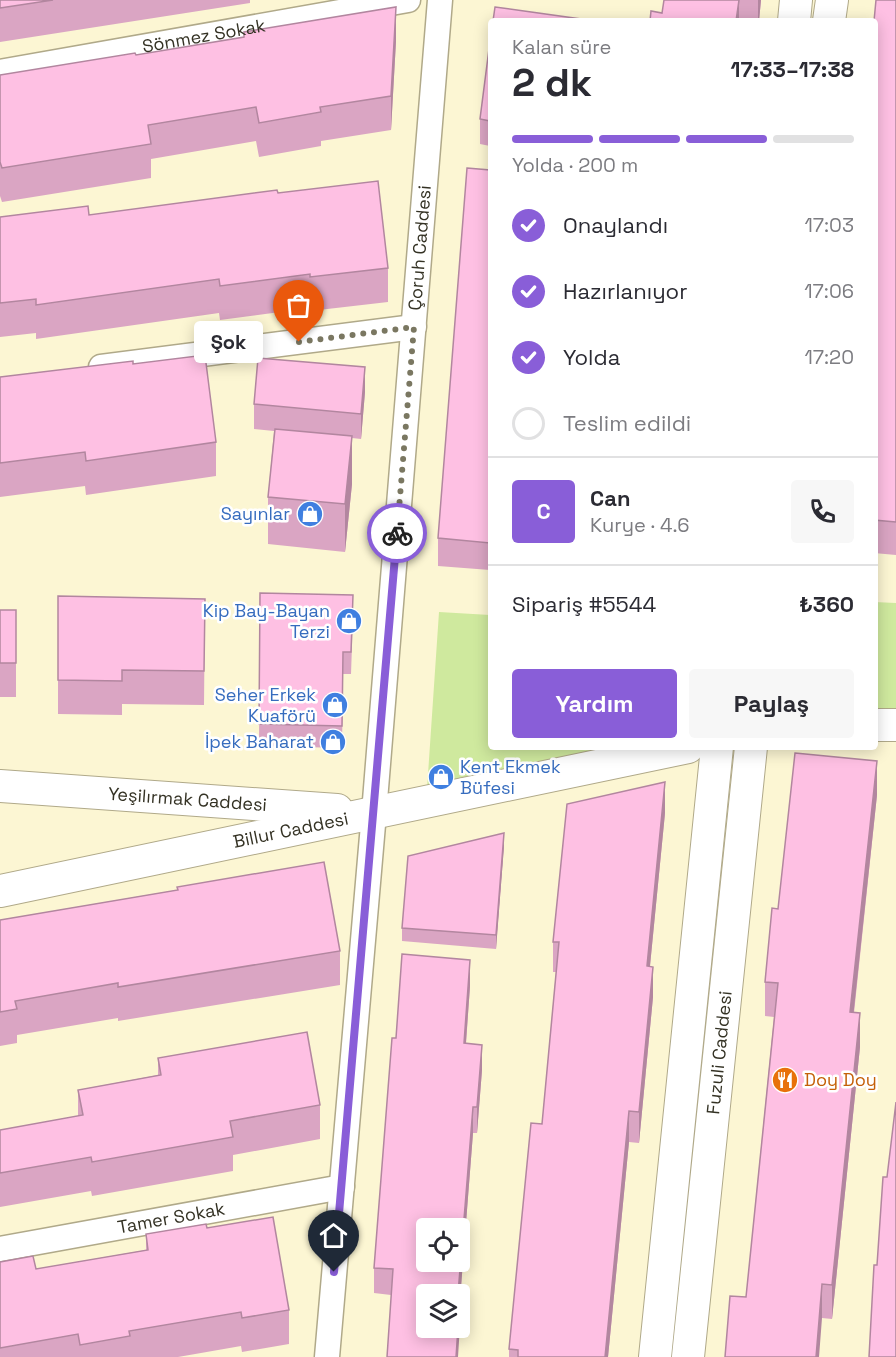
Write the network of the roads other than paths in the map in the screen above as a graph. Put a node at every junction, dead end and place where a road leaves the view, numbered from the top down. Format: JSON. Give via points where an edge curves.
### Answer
{"nodes":[{"id":1,"x":408,"y":0,"type":"edge"},
{"id":2,"x":440,"y":0,"type":"edge"},
{"id":3,"x":796,"y":0,"type":"edge"},
{"id":4,"x":832,"y":0,"type":"edge"},
{"id":5,"x":794,"y":18,"type":"edge"},
{"id":6,"x":829,"y":18,"type":"edge"},
{"id":7,"x":0,"y":72,"type":"edge"},
{"id":8,"x":414,"y":327,"type":"junction"},
{"id":9,"x":83,"y":369,"type":"edge"},
{"id":10,"x":878,"y":725,"type":"edge"},
{"id":11,"x":896,"y":725,"type":"edge"},
{"id":12,"x":674,"y":750,"type":"edge"},
{"id":13,"x":717,"y":750,"type":"edge"},
{"id":14,"x":751,"y":750,"type":"edge"},
{"id":15,"x":0,"y":786,"type":"edge"},
{"id":16,"x":374,"y":813,"type":"junction"},
{"id":17,"x":0,"y":891,"type":"edge"},
{"id":18,"x":342,"y":1187,"type":"junction"},
{"id":19,"x":0,"y":1249,"type":"edge"},
{"id":20,"x":327,"y":1357,"type":"edge"},
{"id":21,"x":655,"y":1357,"type":"edge"},
{"id":22,"x":688,"y":1357,"type":"edge"}],
"edges":[{"from":1,"to":7,"type":"street","name":"Sönmez Sokak"},
{"from":2,"to":8,"type":"street","name":"Çoruh Caddesi"},
{"from":3,"to":5,"type":"street"},
{"from":4,"to":6,"type":"street"},
{"from":8,"to":9,"type":"street"},
{"from":8,"to":16,"type":"street","name":"Çoruh Caddesi"},
{"from":10,"to":11,"type":"street"},
{"from":12,"to":16,"type":"street","name":"Billur Caddesi"},
{"from":13,"to":21,"type":"street","name":"Fuzuli Caddesi"},
{"from":14,"to":22,"type":"street","name":"Fuzuli Caddesi"},
{"from":15,"to":16,"type":"street","name":"Yeşilırmak Caddesi"},
{"from":16,"to":17,"type":"street","name":"Billur Caddesi"},
{"from":16,"to":18,"type":"street","name":"Çoruh Caddesi"},
{"from":18,"to":19,"type":"street","name":"Tamer Sokak"},
{"from":18,"to":20,"type":"street","name":"Çoruh Caddesi"}]}
